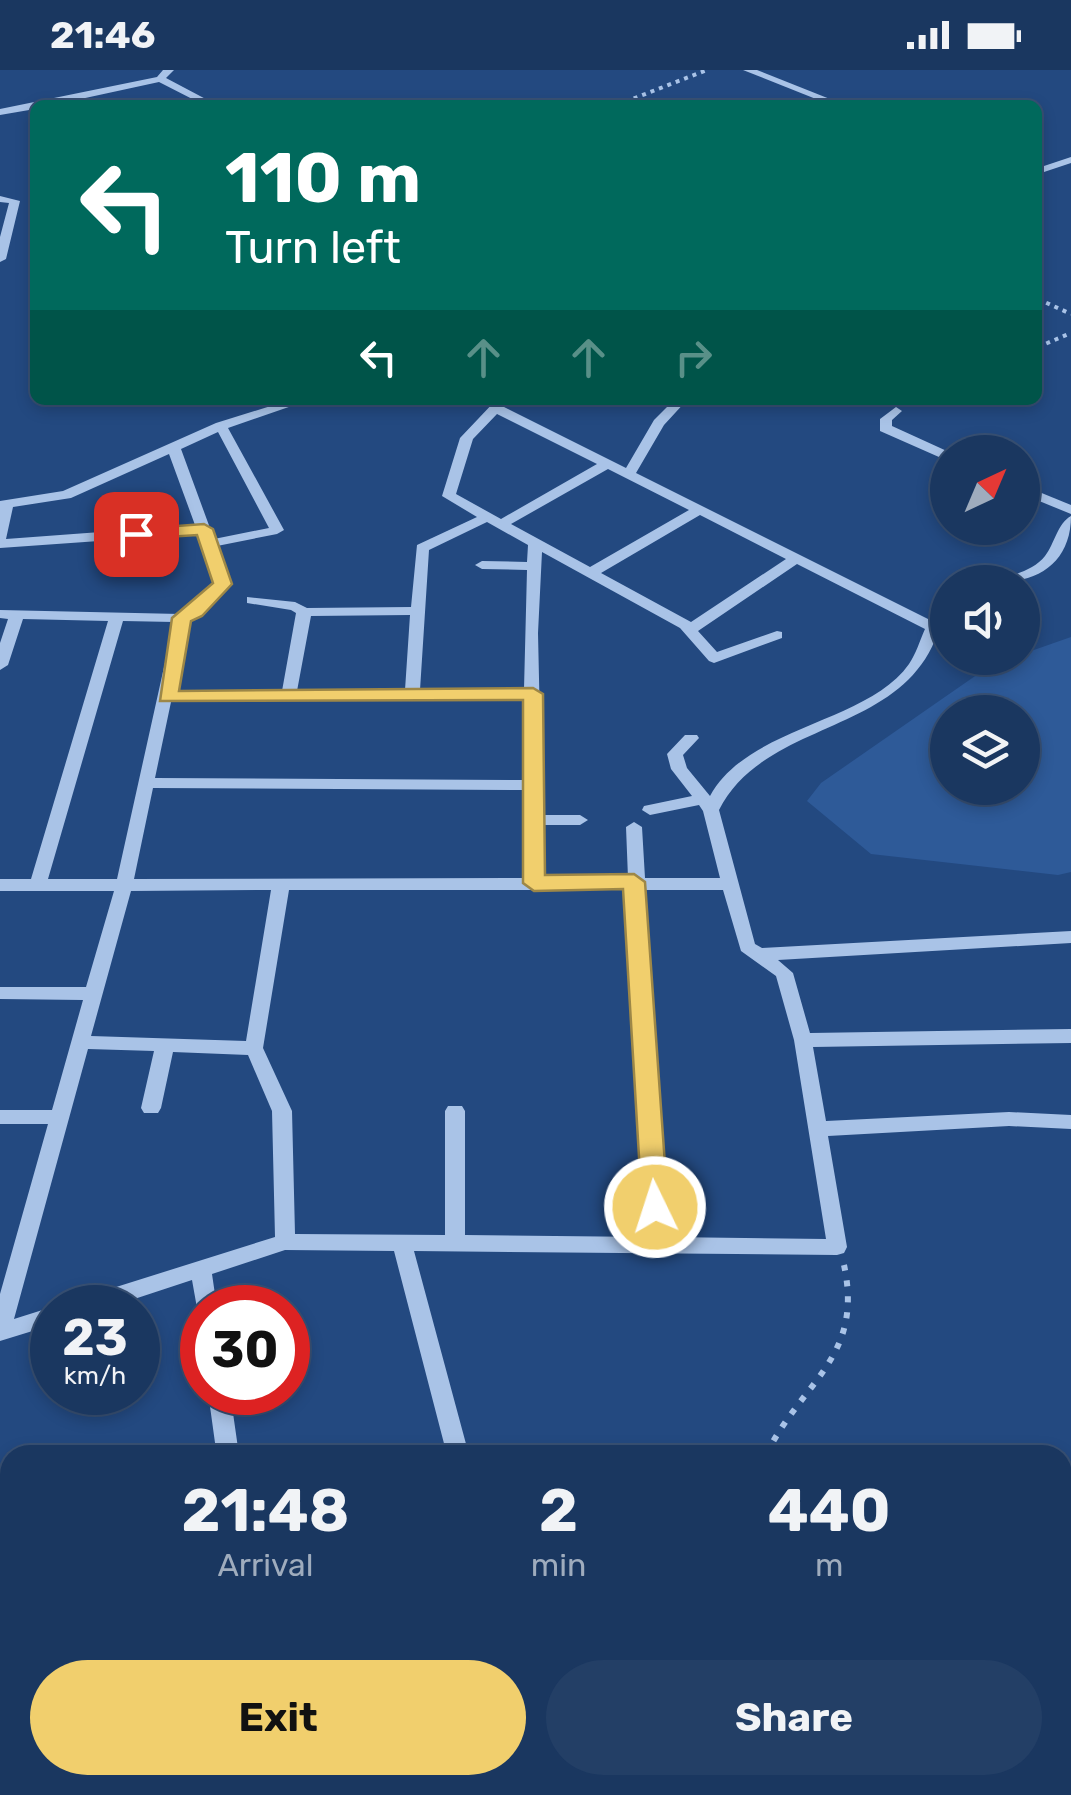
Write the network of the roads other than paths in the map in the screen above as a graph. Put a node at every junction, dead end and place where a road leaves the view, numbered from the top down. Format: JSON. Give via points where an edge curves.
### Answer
{"nodes":[{"id":1,"x":169,"y":70,"type":"edge"},
{"id":2,"x":748,"y":70,"type":"edge"},
{"id":3,"x":160,"y":79,"type":"junction"},
{"id":4,"x":73,"y":100,"type":"edge"},
{"id":5,"x":202,"y":100,"type":"edge"},
{"id":6,"x":827,"y":100,"type":"edge"},
{"id":7,"x":30,"y":106,"type":"edge"},
{"id":8,"x":0,"y":112,"type":"edge"},
{"id":9,"x":1071,"y":160,"type":"edge"},
{"id":10,"x":1042,"y":170,"type":"edge"},
{"id":11,"x":0,"y":199,"type":"edge"},
{"id":12,"x":2,"y":240,"type":"edge"},
{"id":13,"x":0,"y":259,"type":"edge"},
{"id":14,"x":288,"y":405,"type":"edge"},
{"id":15,"x":499,"y":405,"type":"edge"},
{"id":16,"x":502,"y":405,"type":"edge"},
{"id":17,"x":676,"y":405,"type":"edge"},
{"id":18,"x":896,"y":411,"type":"dead end"},
{"id":19,"x":220,"y":426,"type":"junction"},
{"id":20,"x":173,"y":446,"type":"junction"},
{"id":21,"x":930,"y":449,"type":"edge"},
{"id":22,"x":607,"y":464,"type":"junction"},
{"id":23,"x":628,"y":475,"type":"junction"},
{"id":24,"x":1040,"y":497,"type":"edge"},
{"id":25,"x":4,"y":505,"type":"edge"},
{"id":26,"x":698,"y":510,"type":"junction"},
{"id":27,"x":1071,"y":510,"type":"edge"},
{"id":28,"x":494,"y":520,"type":"junction"},
{"id":29,"x":1071,"y":520,"type":"edge"},
{"id":30,"x":206,"y":537,"type":"junction"},
{"id":31,"x":0,"y":541,"type":"edge"},
{"id":32,"x":535,"y":542,"type":"junction"},
{"id":33,"x":796,"y":559,"type":"junction"},
{"id":34,"x":482,"y":565,"type":"dead end"},
{"id":35,"x":534,"y":566,"type":"junction"},
{"id":36,"x":1040,"y":570,"type":"edge"},
{"id":37,"x":591,"y":573,"type":"junction"},
{"id":38,"x":252,"y":600,"type":"dead end"},
{"id":39,"x":418,"y":611,"type":"junction"},
{"id":40,"x":304,"y":612,"type":"junction"},
{"id":41,"x":0,"y":614,"type":"edge"},
{"id":42,"x":17,"y":614,"type":"junction"},
{"id":43,"x":116,"y":615,"type":"junction"},
{"id":44,"x":182,"y":618,"type":"junction"},
{"id":45,"x":930,"y":626,"type":"edge"},
{"id":46,"x":689,"y":630,"type":"junction"},
{"id":47,"x":776,"y":634,"type":"dead end"},
{"id":48,"x":930,"y":634,"type":"edge"},
{"id":49,"x":0,"y":665,"type":"edge"},
{"id":50,"x":412,"y":694,"type":"junction"},
{"id":51,"x":533,"y":694,"type":"junction"},
{"id":52,"x":289,"y":695,"type":"junction"},
{"id":53,"x":168,"y":697,"type":"junction"},
{"id":54,"x":690,"y":738,"type":"dead end"},
{"id":55,"x":148,"y":783,"type":"junction"},
{"id":56,"x":534,"y":785,"type":"junction"},
{"id":57,"x":708,"y":804,"type":"junction"},
{"id":58,"x":650,"y":810,"type":"dead end"},
{"id":59,"x":534,"y":820,"type":"junction"},
{"id":60,"x":580,"y":820,"type":"dead end"},
{"id":61,"x":634,"y":827,"type":"dead end"},
{"id":62,"x":634,"y":882,"type":"junction"},
{"id":63,"x":534,"y":883,"type":"junction"},
{"id":64,"x":38,"y":884,"type":"junction"},
{"id":65,"x":124,"y":884,"type":"junction"},
{"id":66,"x":281,"y":884,"type":"junction"},
{"id":67,"x":729,"y":884,"type":"junction"},
{"id":68,"x":0,"y":885,"type":"edge"},
{"id":69,"x":1071,"y":937,"type":"edge"},
{"id":70,"x":755,"y":955,"type":"junction"},
{"id":71,"x":0,"y":993,"type":"edge"},
{"id":72,"x":93,"y":994,"type":"junction"},
{"id":73,"x":1071,"y":1036,"type":"edge"},
{"id":74,"x":803,"y":1040,"type":"junction"},
{"id":75,"x":80,"y":1042,"type":"junction"},
{"id":76,"x":166,"y":1045,"type":"junction"},
{"id":77,"x":254,"y":1048,"type":"junction"},
{"id":78,"x":151,"y":1108,"type":"dead end"},
{"id":79,"x":455,"y":1111,"type":"dead end"},
{"id":80,"x":0,"y":1117,"type":"edge"},
{"id":81,"x":59,"y":1117,"type":"junction"},
{"id":82,"x":1071,"y":1122,"type":"edge"},
{"id":83,"x":817,"y":1129,"type":"junction"},
{"id":84,"x":284,"y":1242,"type":"junction"},
{"id":85,"x":456,"y":1243,"type":"junction"},
{"id":86,"x":657,"y":1243,"type":"junction"},
{"id":87,"x":402,"y":1244,"type":"junction"},
{"id":88,"x":11,"y":1254,"type":"edge"},
{"id":89,"x":201,"y":1268,"type":"junction"},
{"id":90,"x":149,"y":1285,"type":"edge"},
{"id":91,"x":204,"y":1285,"type":"edge"},
{"id":92,"x":30,"y":1323,"type":"edge"},
{"id":93,"x":0,"y":1332,"type":"edge"},
{"id":94,"x":222,"y":1415,"type":"edge"},
{"id":95,"x":227,"y":1445,"type":"edge"},
{"id":96,"x":455,"y":1445,"type":"edge"}],
"edges":[{"from":1,"to":3,"type":"street"},
{"from":2,"to":6,"type":"street"},
{"from":3,"to":4,"type":"street"},
{"from":3,"to":5,"type":"street"},
{"from":7,"to":8,"type":"street"},
{"from":9,"to":10,"type":"street"},
{"from":11,"to":12,"type":"street","via":[[15,201]]},
{"from":12,"to":13,"type":"street"},
{"from":14,"to":19,"type":"street"},
{"from":15,"to":28,"type":"street","via":[[467,438],[449,496]]},
{"from":16,"to":22,"type":"street"},
{"from":17,"to":23,"type":"street"},
{"from":18,"to":21,"type":"street","via":[[885,428]]},
{"from":19,"to":20,"type":"street"},
{"from":19,"to":30,"type":"street","via":[[277,530]]},
{"from":20,"to":25,"type":"street","via":[[66,495]]},
{"from":20,"to":30,"type":"street"},
{"from":22,"to":23,"type":"street"},
{"from":22,"to":28,"type":"street"},
{"from":23,"to":26,"type":"street"},
{"from":24,"to":27,"type":"street"},
{"from":25,"to":31,"type":"street"},
{"from":26,"to":33,"type":"street"},
{"from":26,"to":37,"type":"street"},
{"from":28,"to":32,"type":"street"},
{"from":28,"to":39,"type":"street","via":[[422,548]]},
{"from":29,"to":36,"type":"street","via":[[1056,557]]},
{"from":30,"to":31,"type":"street"},
{"from":30,"to":44,"type":"street","via":[[223,584]]},
{"from":32,"to":35,"type":"street"},
{"from":32,"to":37,"type":"street"},
{"from":33,"to":45,"type":"street"},
{"from":33,"to":46,"type":"street"},
{"from":34,"to":35,"type":"street"},
{"from":35,"to":51,"type":"street"},
{"from":37,"to":46,"type":"street"},
{"from":38,"to":40,"type":"street"},
{"from":39,"to":40,"type":"street"},
{"from":39,"to":50,"type":"street"},
{"from":40,"to":52,"type":"street"},
{"from":41,"to":42,"type":"street"},
{"from":42,"to":43,"type":"street"},
{"from":42,"to":49,"type":"street"},
{"from":43,"to":44,"type":"street"},
{"from":43,"to":64,"type":"street"},
{"from":44,"to":53,"type":"street"},
{"from":46,"to":47,"type":"street","via":[[714,658]]},
{"from":48,"to":57,"type":"street","via":[[916,666],[882,694],[756,757]]},
{"from":50,"to":51,"type":"street"},
{"from":50,"to":52,"type":"street"},
{"from":51,"to":56,"type":"street"},
{"from":52,"to":53,"type":"street"},
{"from":53,"to":55,"type":"street"},
{"from":54,"to":57,"type":"street","via":[[676,754],[679,769]]},
{"from":55,"to":56,"type":"street"},
{"from":55,"to":65,"type":"street"},
{"from":56,"to":59,"type":"street"},
{"from":57,"to":58,"type":"street"},
{"from":57,"to":67,"type":"street"},
{"from":59,"to":60,"type":"street"},
{"from":59,"to":63,"type":"street"},
{"from":61,"to":62,"type":"street"},
{"from":62,"to":63,"type":"street"},
{"from":62,"to":67,"type":"street"},
{"from":62,"to":86,"type":"street"},
{"from":63,"to":66,"type":"street"},
{"from":64,"to":65,"type":"street"},
{"from":64,"to":68,"type":"street"},
{"from":65,"to":66,"type":"street"},
{"from":65,"to":72,"type":"street"},
{"from":66,"to":77,"type":"street"},
{"from":67,"to":70,"type":"street","via":[[746,947]]},
{"from":69,"to":70,"type":"street"},
{"from":70,"to":74,"type":"street","via":[[784,974]]},
{"from":71,"to":72,"type":"street"},
{"from":72,"to":75,"type":"street"},
{"from":73,"to":74,"type":"street"},
{"from":74,"to":83,"type":"street"},
{"from":75,"to":76,"type":"street"},
{"from":75,"to":81,"type":"street"},
{"from":76,"to":77,"type":"street"},
{"from":76,"to":78,"type":"street"},
{"from":77,"to":84,"type":"street","via":[[282,1112]]},
{"from":79,"to":85,"type":"street"},
{"from":80,"to":81,"type":"street"},
{"from":81,"to":88,"type":"street"},
{"from":82,"to":83,"type":"street","via":[[1008,1118]]},
{"from":83,"to":86,"type":"street","via":[[837,1248]]},
{"from":84,"to":87,"type":"street"},
{"from":84,"to":89,"type":"street"},
{"from":85,"to":86,"type":"street"},
{"from":85,"to":87,"type":"street"},
{"from":87,"to":96,"type":"street"},
{"from":88,"to":93,"type":"street"},
{"from":89,"to":90,"type":"street"},
{"from":89,"to":91,"type":"street"},
{"from":92,"to":93,"type":"street"},
{"from":94,"to":95,"type":"street"}]}
